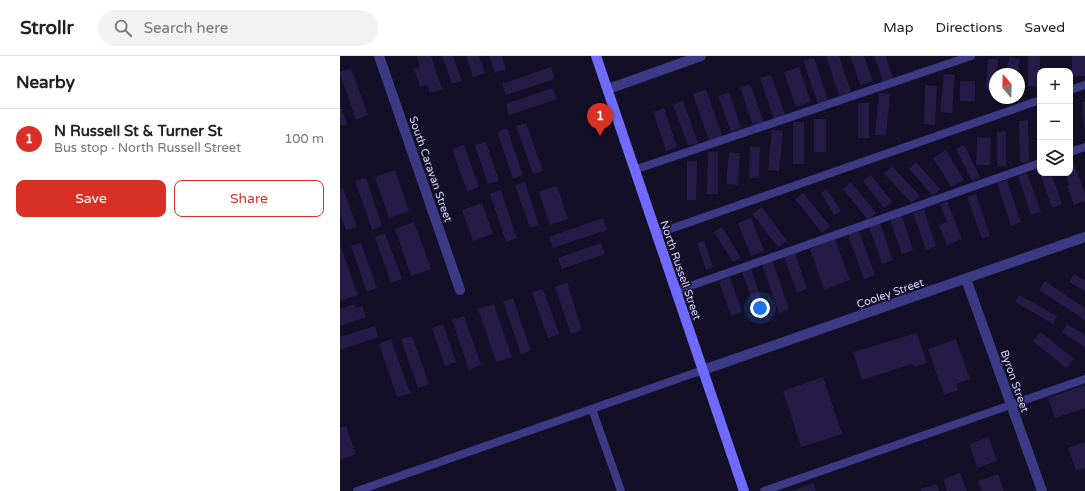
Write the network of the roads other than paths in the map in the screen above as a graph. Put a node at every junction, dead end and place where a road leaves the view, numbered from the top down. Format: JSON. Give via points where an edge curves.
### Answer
{"nodes":[{"id":1,"x":379,"y":56,"type":"edge"},
{"id":2,"x":596,"y":56,"type":"edge"},
{"id":3,"x":701,"y":56,"type":"edge"},
{"id":4,"x":971,"y":56,"type":"edge"},
{"id":5,"x":1085,"y":85,"type":"edge"},
{"id":6,"x":608,"y":89,"type":"junction"},
{"id":7,"x":1073,"y":89,"type":"edge"},
{"id":8,"x":1037,"y":101,"type":"edge"},
{"id":9,"x":1085,"y":147,"type":"edge"},
{"id":10,"x":1073,"y":151,"type":"edge"},
{"id":11,"x":1037,"y":164,"type":"edge"},
{"id":12,"x":634,"y":170,"type":"junction"},
{"id":13,"x":656,"y":234,"type":"junction"},
{"id":14,"x":1085,"y":237,"type":"edge"},
{"id":15,"x":966,"y":279,"type":"junction"},
{"id":16,"x":460,"y":290,"type":"dead end"},
{"id":17,"x":676,"y":291,"type":"junction"},
{"id":18,"x":703,"y":370,"type":"junction"},
{"id":19,"x":1085,"y":379,"type":"edge"},
{"id":20,"x":1010,"y":406,"type":"junction"},
{"id":21,"x":592,"y":409,"type":"junction"},
{"id":22,"x":357,"y":491,"type":"edge"},
{"id":23,"x":621,"y":491,"type":"edge"},
{"id":24,"x":744,"y":491,"type":"edge"},
{"id":25,"x":764,"y":491,"type":"edge"},
{"id":26,"x":1042,"y":491,"type":"edge"}],
"edges":[{"from":1,"to":16,"type":"street","name":"South Caravan Street"},
{"from":2,"to":6,"type":"street","name":"North Russell Street"},
{"from":3,"to":6,"type":"street"},
{"from":4,"to":12,"type":"lane"},
{"from":5,"to":7,"type":"lane"},
{"from":6,"to":12,"type":"street","name":"North Russell Street"},
{"from":8,"to":13,"type":"lane"},
{"from":9,"to":10,"type":"lane"},
{"from":11,"to":17,"type":"lane"},
{"from":12,"to":13,"type":"street","name":"North Russell Street"},
{"from":13,"to":17,"type":"street","name":"North Russell Street"},
{"from":14,"to":15,"type":"street","name":"Cooley Street"},
{"from":15,"to":18,"type":"street","name":"Cooley Street"},
{"from":15,"to":20,"type":"street","name":"Byron Street"},
{"from":17,"to":18,"type":"street","name":"North Russell Street"},
{"from":18,"to":21,"type":"lane"},
{"from":18,"to":24,"type":"street","name":"North Russell Street"},
{"from":19,"to":20,"type":"lane"},
{"from":20,"to":25,"type":"lane"},
{"from":20,"to":26,"type":"street","name":"Byron Street"},
{"from":21,"to":22,"type":"lane"},
{"from":21,"to":23,"type":"lane"}]}
